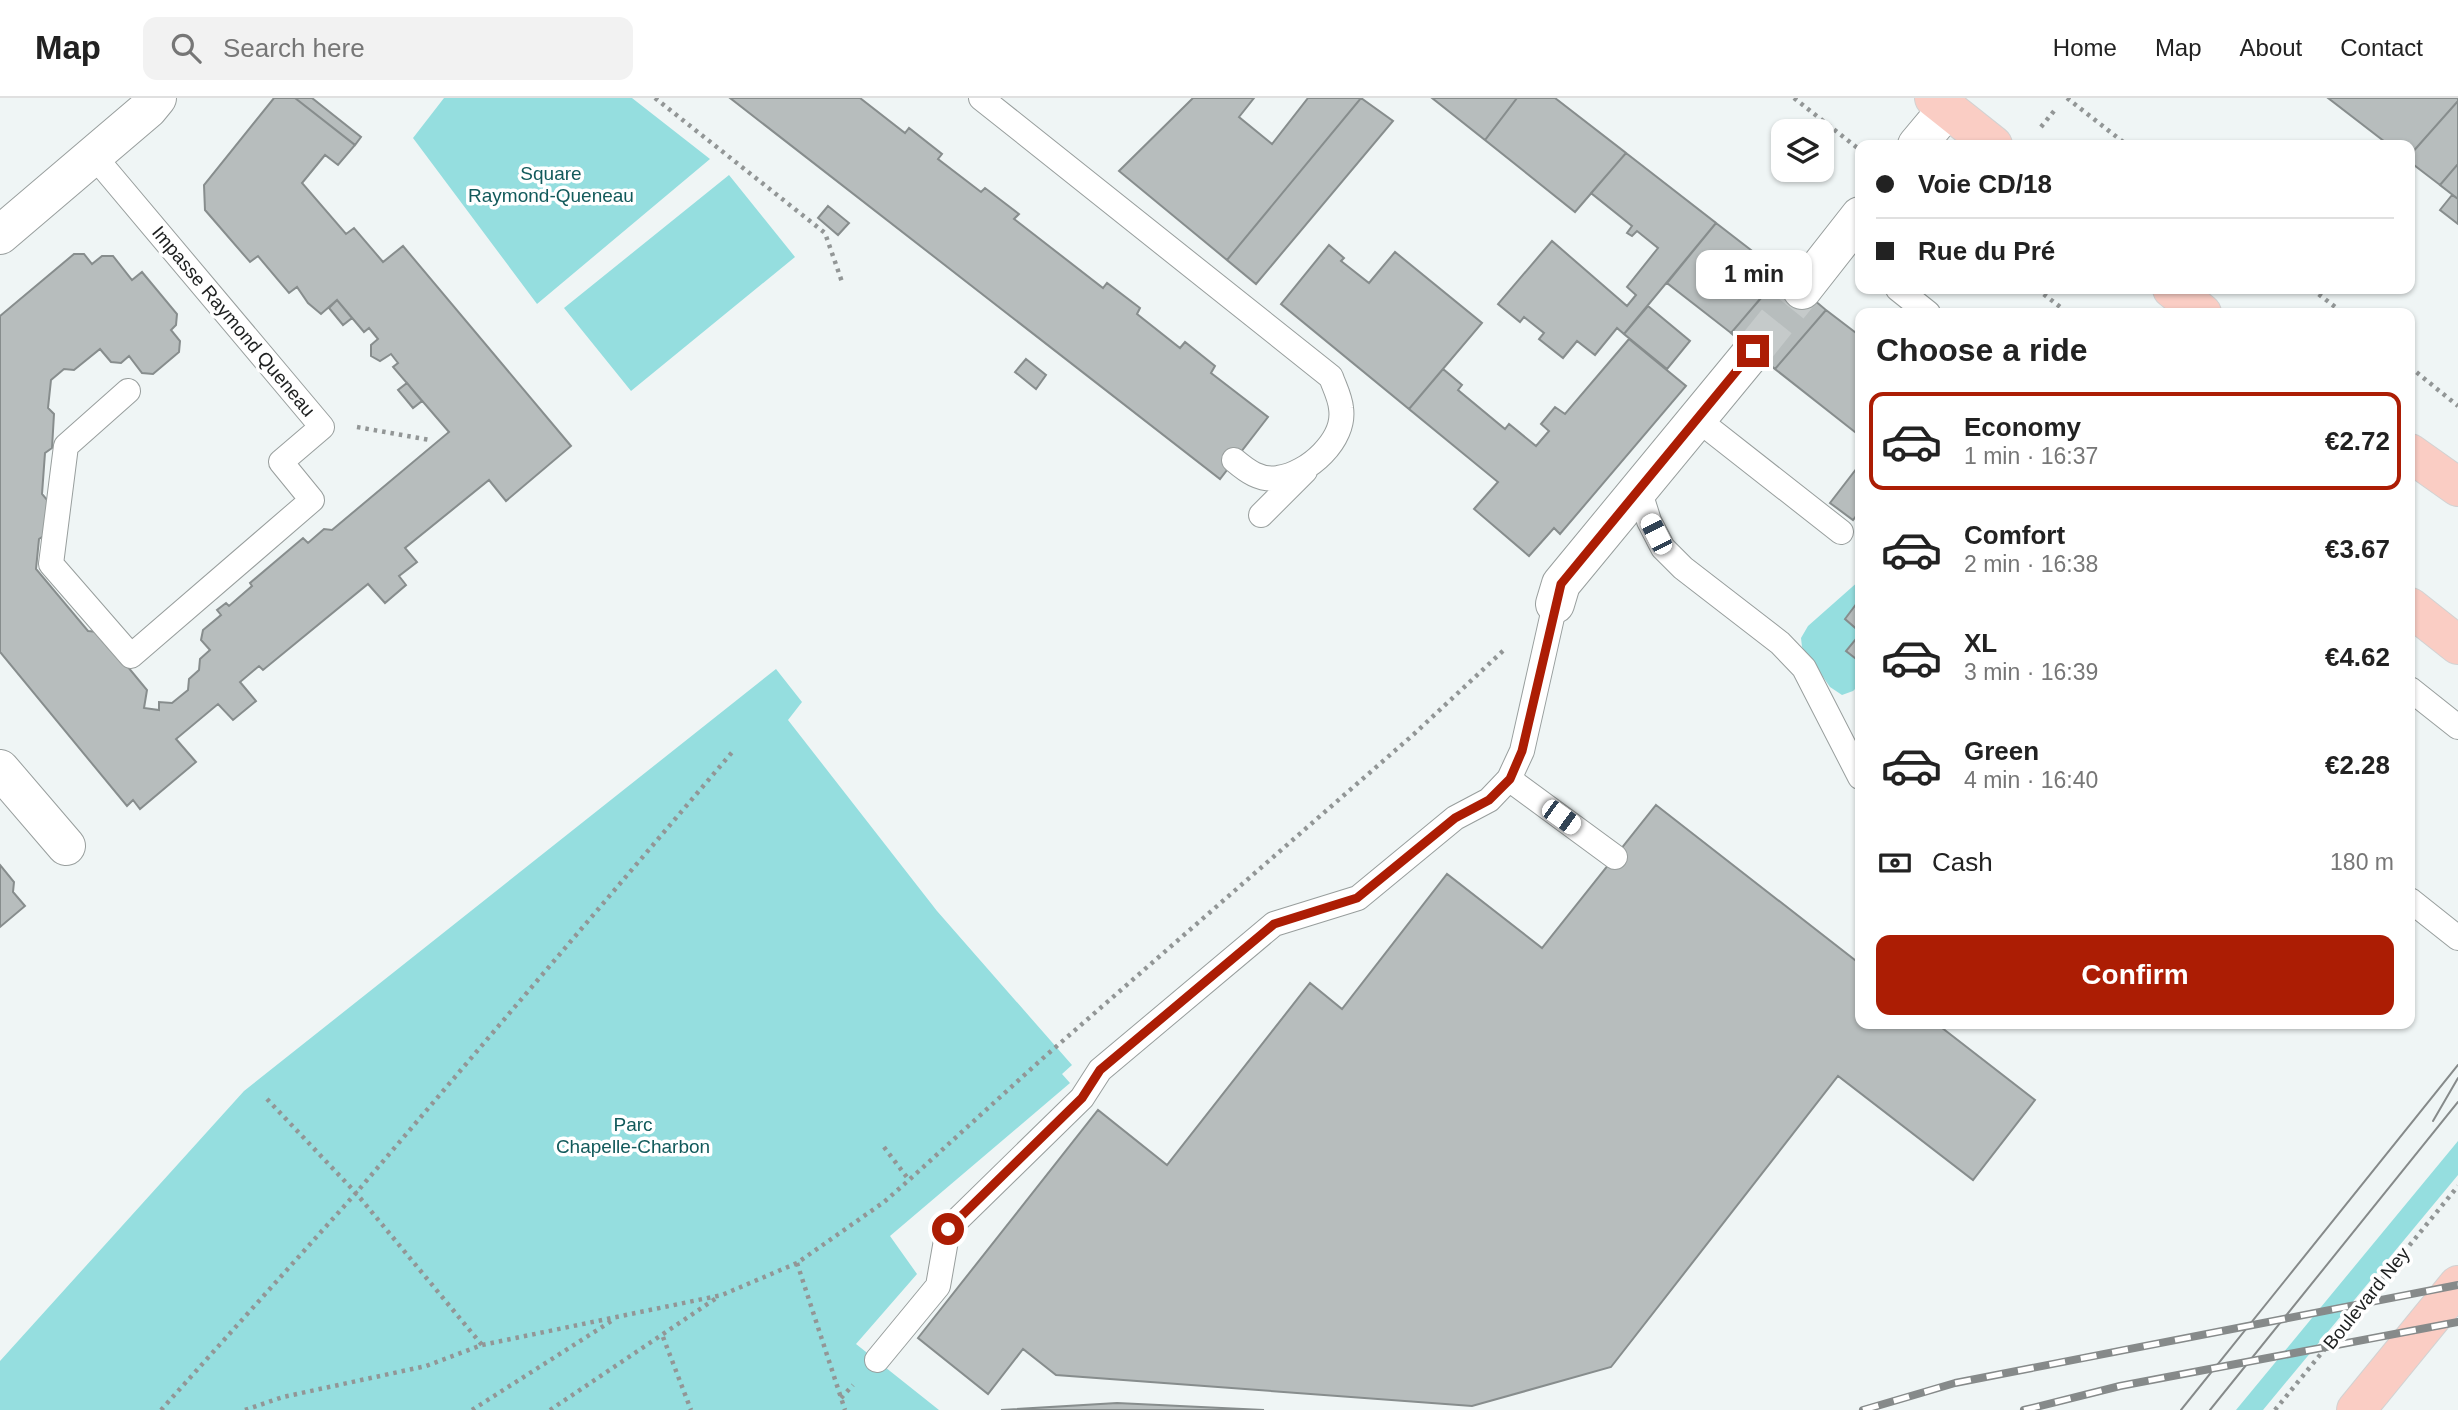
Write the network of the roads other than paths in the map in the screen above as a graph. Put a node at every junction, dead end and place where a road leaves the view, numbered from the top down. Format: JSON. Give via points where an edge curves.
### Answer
{"nodes":[{"id":1,"x":157,"y":98,"type":"edge"},
{"id":2,"x":981,"y":98,"type":"edge"},
{"id":3,"x":1941,"y":103,"type":"edge"},
{"id":4,"x":1920,"y":140,"type":"edge"},
{"id":5,"x":1987,"y":140,"type":"edge"},
{"id":6,"x":94,"y":156,"type":"junction"},
{"id":7,"x":0,"y":235,"type":"edge"},
{"id":8,"x":1854,"y":238,"type":"edge"},
{"id":9,"x":1802,"y":290,"type":"tunnel mouth"},
{"id":10,"x":1904,"y":294,"type":"edge"},
{"id":11,"x":2178,"y":294,"type":"edge"},
{"id":12,"x":1922,"y":308,"type":"edge"},
{"id":13,"x":2196,"y":308,"type":"edge"},
{"id":14,"x":1753,"y":351,"type":"tunnel mouth"},
{"id":15,"x":128,"y":391,"type":"dead end"},
{"id":16,"x":1697,"y":419,"type":"junction"},
{"id":17,"x":2415,"y":457,"type":"edge"},
{"id":18,"x":1234,"y":460,"type":"dead end"},
{"id":19,"x":1310,"y":466,"type":"junction"},
{"id":20,"x":2458,"y":487,"type":"edge"},
{"id":21,"x":1639,"y":489,"type":"junction"},
{"id":22,"x":1261,"y":515,"type":"dead end"},
{"id":23,"x":1841,"y":532,"type":"dead end"},
{"id":24,"x":1555,"y":604,"type":"joint"},
{"id":25,"x":2415,"y":611,"type":"edge"},
{"id":26,"x":2458,"y":646,"type":"edge"},
{"id":27,"x":2415,"y":693,"type":"edge"},
{"id":28,"x":2458,"y":727,"type":"edge"},
{"id":29,"x":1855,"y":767,"type":"edge"},
{"id":30,"x":0,"y":769,"type":"edge"},
{"id":31,"x":1510,"y":779,"type":"junction"},
{"id":32,"x":66,"y":846,"type":"dead end"},
{"id":33,"x":1615,"y":857,"type":"dead end"},
{"id":34,"x":2415,"y":904,"type":"edge"},
{"id":35,"x":2458,"y":938,"type":"edge"},
{"id":36,"x":2458,"y":1285,"type":"edge"},
{"id":37,"x":877,"y":1360,"type":"dead end"},
{"id":38,"x":2356,"y":1410,"type":"edge"}],
"edges":[{"from":1,"to":6,"type":"street"},
{"from":2,"to":19,"type":"lane","via":[[1331,377],[1342,409],[1337,436]]},
{"from":3,"to":4,"type":"street"},
{"from":3,"to":5,"type":"main road"},
{"from":6,"to":7,"type":"street"},
{"from":6,"to":15,"type":"lane","name":"Impasse Raymond Queneau","via":[[322,427],[281,461],[312,500],[131,656],[51,564],[66,446]]},
{"from":8,"to":9,"type":"street"},
{"from":10,"to":12,"type":"lane"},
{"from":11,"to":13,"type":"main road"},
{"from":14,"to":16,"type":"street"},
{"from":16,"to":21,"type":"street"},
{"from":16,"to":23,"type":"lane"},
{"from":17,"to":20,"type":"main road"},
{"from":18,"to":19,"type":"lane","via":[[1254,475],[1278,478]]},
{"from":19,"to":22,"type":"lane"},
{"from":21,"to":24,"type":"street","via":[[1561,584]]},
{"from":21,"to":29,"type":"lane","via":[[1663,548],[1804,668]]},
{"from":24,"to":31,"type":"lane","via":[[1522,751]]},
{"from":25,"to":26,"type":"main road"},
{"from":27,"to":28,"type":"lane"},
{"from":30,"to":32,"type":"street"},
{"from":31,"to":33,"type":"lane"},
{"from":31,"to":37,"type":"lane","via":[[1489,800],[1455,818],[1357,898],[1274,924],[1100,1070],[1082,1098],[948,1229],[938,1286]]},
{"from":34,"to":35,"type":"lane"},
{"from":36,"to":38,"type":"main road"}]}
